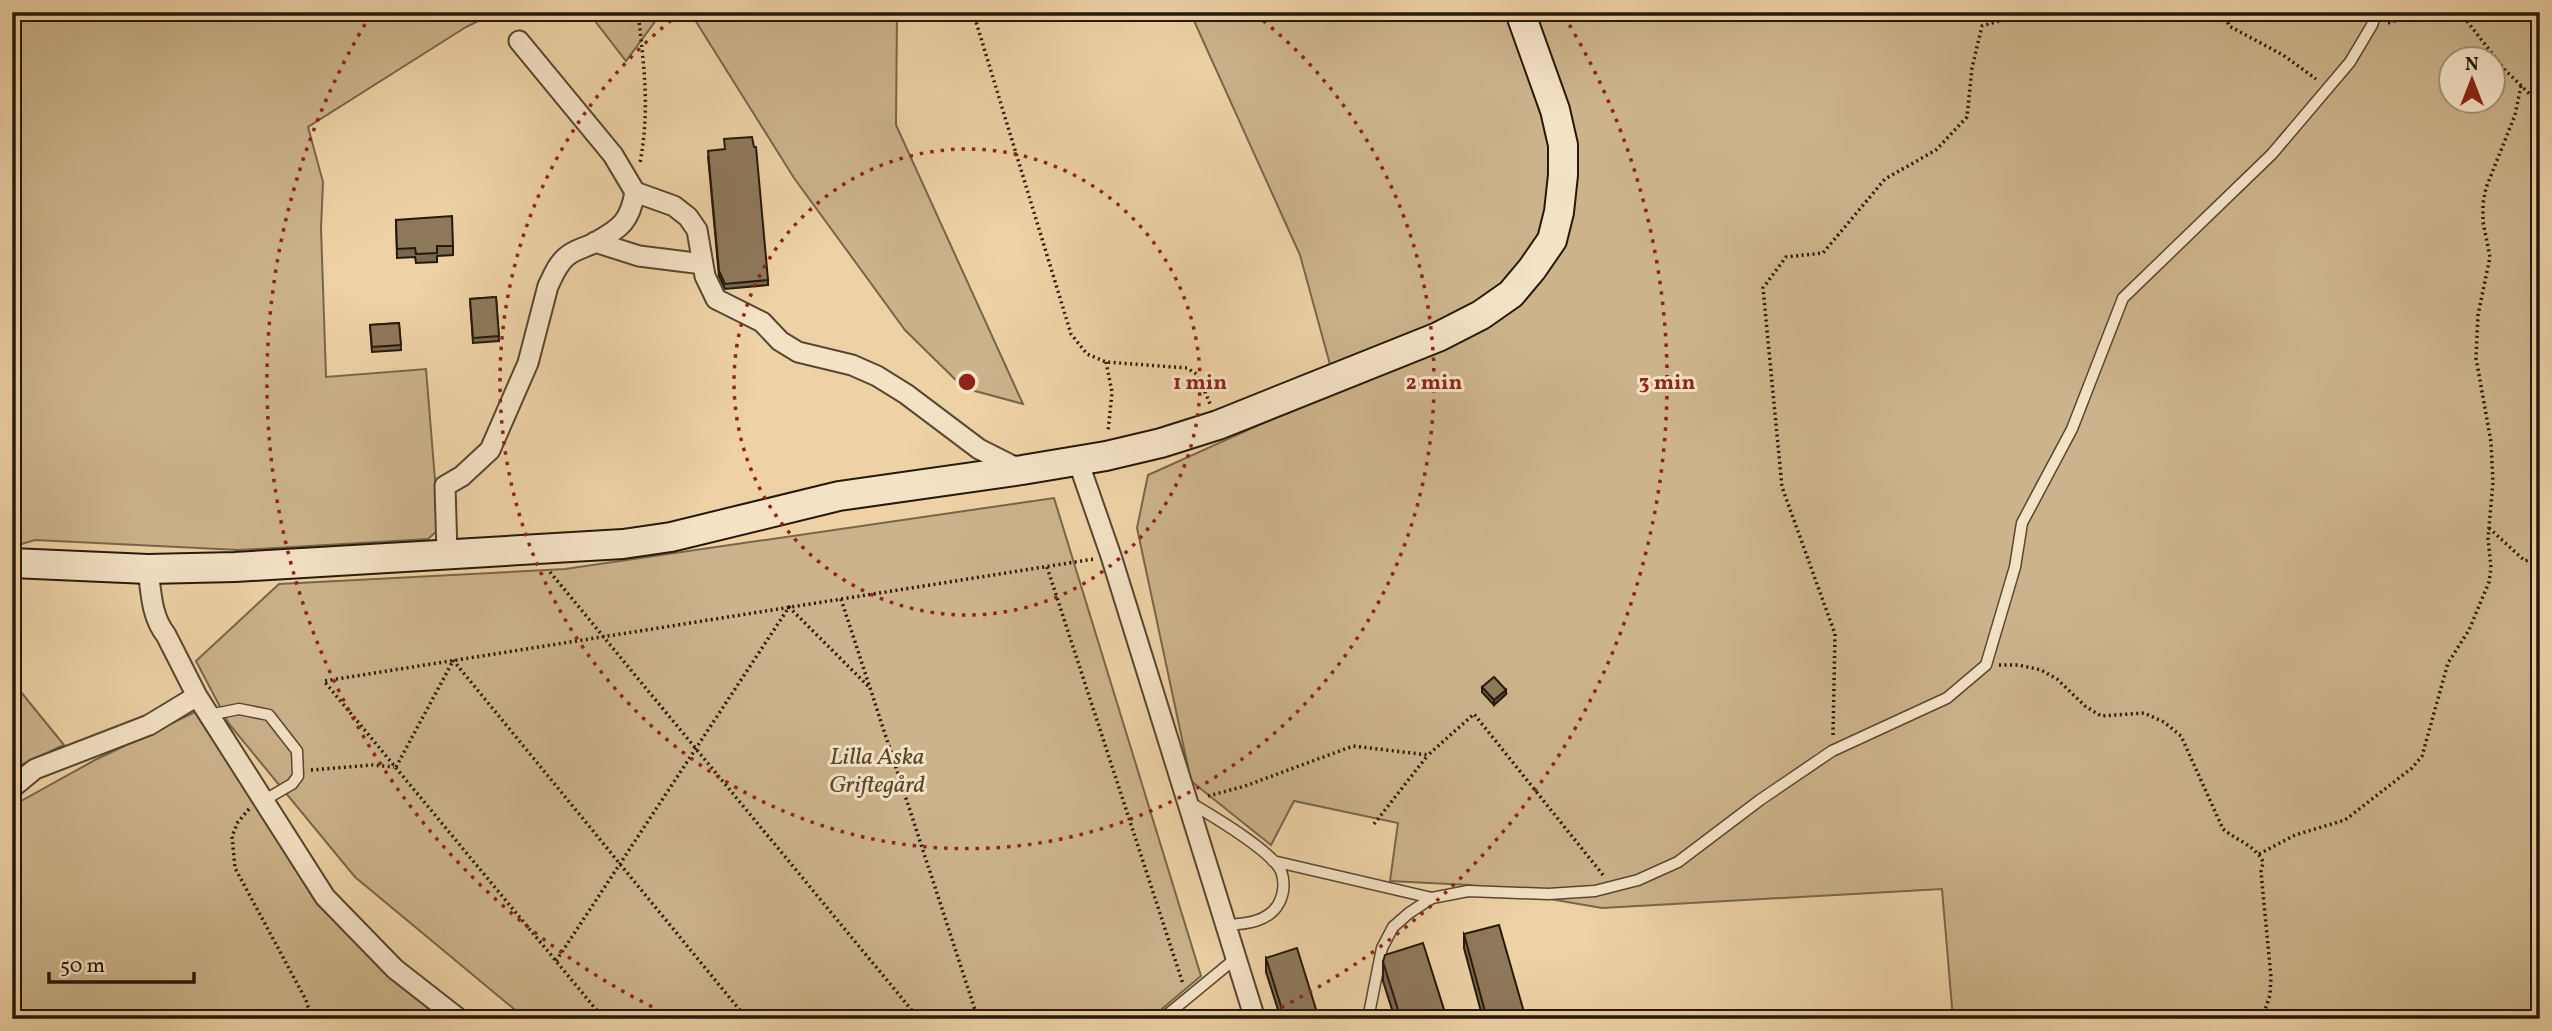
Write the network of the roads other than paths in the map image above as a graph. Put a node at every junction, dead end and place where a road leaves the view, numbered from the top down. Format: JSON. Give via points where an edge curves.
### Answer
{"nodes":[{"id":1,"x":1520,"y":12,"type":"edge"},
{"id":2,"x":2376,"y":12,"type":"edge"},
{"id":3,"x":519,"y":41,"type":"dead end"},
{"id":4,"x":635,"y":192,"type":"junction"},
{"id":5,"x":595,"y":242,"type":"junction"},
{"id":6,"x":703,"y":264,"type":"junction"},
{"id":7,"x":1092,"y":459,"type":"junction"},
{"id":8,"x":1022,"y":470,"type":"junction"},
{"id":9,"x":447,"y":553,"type":"junction"},
{"id":10,"x":12,"y":563,"type":"edge"},
{"id":11,"x":148,"y":569,"type":"junction"},
{"id":12,"x":197,"y":696,"type":"junction"},
{"id":13,"x":209,"y":715,"type":"junction"},
{"id":14,"x":12,"y":788,"type":"edge"},
{"id":15,"x":1184,"y":794,"type":"junction"},
{"id":16,"x":263,"y":802,"type":"junction"},
{"id":17,"x":1273,"y":860,"type":"junction"},
{"id":18,"x":1433,"y":898,"type":"junction"},
{"id":19,"x":1226,"y":925,"type":"junction"},
{"id":20,"x":1236,"y":958,"type":"junction"},
{"id":21,"x":459,"y":1019,"type":"edge"},
{"id":22,"x":1162,"y":1019,"type":"edge"},
{"id":23,"x":1255,"y":1019,"type":"edge"},
{"id":24,"x":1368,"y":1019,"type":"edge"}],
"edges":[{"from":1,"to":7,"type":"street","via":[[1555,110],[1563,145],[1563,175],[1552,240],[1511,294],[1481,316],[1427,341],[1218,425]]},
{"from":2,"to":18,"type":"lane","via":[[2350,62],[2272,154],[2123,298],[2072,429],[2022,523],[2015,567],[1986,665],[1947,698],[1832,751],[1678,863],[1639,880],[1595,891],[1468,891]]},
{"from":3,"to":4,"type":"street","via":[[613,155]]},
{"from":4,"to":5,"type":"street","via":[[632,213]]},
{"from":4,"to":6,"type":"street","via":[[674,206],[688,217],[697,230]]},
{"from":5,"to":6,"type":"street","via":[[639,256]]},
{"from":5,"to":9,"type":"street","via":[[576,250],[554,272],[525,370],[490,450],[445,486]]},
{"from":6,"to":8,"type":"street","via":[[716,299],[762,322],[780,341],[798,352],[877,376],[979,449]]},
{"from":7,"to":8,"type":"street"},
{"from":7,"to":15,"type":"street","via":[[1111,556]]},
{"from":8,"to":9,"type":"street","via":[[839,496],[671,537],[623,544]]},
{"from":9,"to":11,"type":"street"},
{"from":10,"to":11,"type":"street"},
{"from":11,"to":12,"type":"street","via":[[159,627]]},
{"from":12,"to":13,"type":"street"},
{"from":12,"to":14,"type":"street","via":[[149,725],[35,769]]},
{"from":13,"to":16,"type":"street"},
{"from":13,"to":16,"type":"lane","via":[[239,709],[270,715],[297,751],[298,776]]},
{"from":15,"to":17,"type":"lane"},
{"from":15,"to":19,"type":"street"},
{"from":16,"to":21,"type":"street","via":[[325,897],[396,969]]},
{"from":17,"to":18,"type":"lane"},
{"from":17,"to":19,"type":"lane","via":[[1282,873],[1284,890],[1273,912],[1254,922]]},
{"from":18,"to":24,"type":"lane","via":[[1393,927],[1382,948]]},
{"from":19,"to":20,"type":"street"},
{"from":20,"to":22,"type":"lane"},
{"from":20,"to":23,"type":"street"}]}
